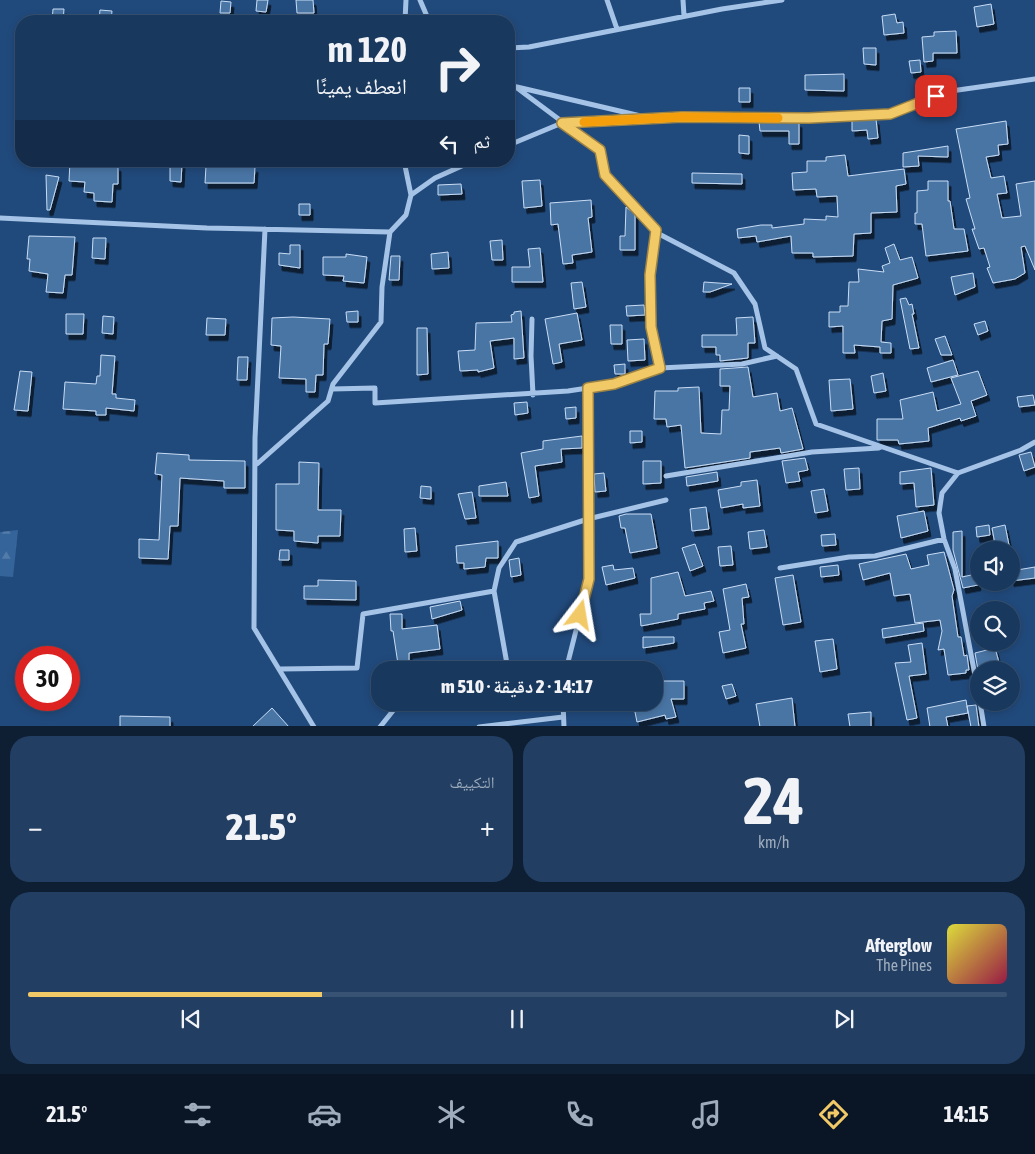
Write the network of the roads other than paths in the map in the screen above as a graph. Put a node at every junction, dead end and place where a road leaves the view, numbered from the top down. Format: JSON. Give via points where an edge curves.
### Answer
{"nodes":[{"id":1,"x":406,"y":0,"type":"edge"},
{"id":2,"x":420,"y":0,"type":"edge"},
{"id":3,"x":607,"y":0,"type":"edge"},
{"id":4,"x":683,"y":0,"type":"edge"},
{"id":5,"x":782,"y":0,"type":"edge"},
{"id":6,"x":405,"y":15,"type":"edge"},
{"id":7,"x":426,"y":15,"type":"edge"},
{"id":8,"x":684,"y":16,"type":"junction"},
{"id":9,"x":616,"y":29,"type":"junction"},
{"id":10,"x":515,"y":48,"type":"edge"},
{"id":11,"x":1035,"y":79,"type":"edge"},
{"id":12,"x":515,"y":87,"type":"joint"},
{"id":13,"x":652,"y":118,"type":"junction"},
{"id":14,"x":562,"y":123,"type":"junction"},
{"id":15,"x":515,"y":143,"type":"edge"},
{"id":16,"x":405,"y":167,"type":"edge"},
{"id":17,"x":460,"y":167,"type":"edge"},
{"id":18,"x":411,"y":195,"type":"junction"},
{"id":19,"x":0,"y":218,"type":"edge"},
{"id":20,"x":265,"y":229,"type":"junction"},
{"id":21,"x":656,"y":230,"type":"junction"},
{"id":22,"x":390,"y":232,"type":"junction"},
{"id":23,"x":532,"y":319,"type":"dead end"},
{"id":24,"x":777,"y":356,"type":"junction"},
{"id":25,"x":660,"y":368,"type":"junction"},
{"id":26,"x":588,"y":388,"type":"junction"},
{"id":27,"x":332,"y":389,"type":"junction"},
{"id":28,"x":533,"y":395,"type":"junction"},
{"id":29,"x":1035,"y":442,"type":"edge"},
{"id":30,"x":882,"y":448,"type":"junction"},
{"id":31,"x":257,"y":464,"type":"junction"},
{"id":32,"x":958,"y":473,"type":"junction"},
{"id":33,"x":666,"y":476,"type":"dead end"},
{"id":34,"x":666,"y":500,"type":"dead end"},
{"id":35,"x":588,"y":519,"type":"junction"},
{"id":36,"x":944,"y":539,"type":"junction"},
{"id":37,"x":780,"y":568,"type":"dead end"},
{"id":38,"x":494,"y":590,"type":"junction"},
{"id":39,"x":506,"y":661,"type":"edge"},
{"id":40,"x":568,"y":661,"type":"edge"},
{"id":41,"x":972,"y":661,"type":"edge"},
{"id":42,"x":280,"y":669,"type":"junction"},
{"id":43,"x":392,"y":711,"type":"edge"},
{"id":44,"x":563,"y":711,"type":"edge"},
{"id":45,"x":982,"y":711,"type":"edge"},
{"id":46,"x":563,"y":717,"type":"junction"},
{"id":47,"x":314,"y":726,"type":"edge"},
{"id":48,"x":380,"y":726,"type":"edge"},
{"id":49,"x":479,"y":726,"type":"edge"},
{"id":50,"x":564,"y":726,"type":"edge"},
{"id":51,"x":984,"y":726,"type":"edge"}],
"edges":[{"from":1,"to":6,"type":"street"},
{"from":2,"to":7,"type":"street"},
{"from":3,"to":9,"type":"street"},
{"from":4,"to":8,"type":"street"},
{"from":5,"to":8,"type":"street"},
{"from":8,"to":9,"type":"street"},
{"from":9,"to":10,"type":"street"},
{"from":11,"to":13,"type":"street","via":[[951,91],[890,114],[809,118]]},
{"from":12,"to":13,"type":"street"},
{"from":12,"to":14,"type":"street"},
{"from":13,"to":14,"type":"street"},
{"from":14,"to":15,"type":"street"},
{"from":14,"to":21,"type":"street","via":[[600,150],[605,175]]},
{"from":16,"to":18,"type":"street"},
{"from":17,"to":18,"type":"street","via":[[435,178]]},
{"from":18,"to":22,"type":"street","via":[[406,214]]},
{"from":19,"to":20,"type":"street"},
{"from":20,"to":22,"type":"street"},
{"from":20,"to":31,"type":"street","via":[[255,438]]},
{"from":21,"to":24,"type":"street","via":[[734,273],[755,304],[765,348]]},
{"from":21,"to":25,"type":"street","via":[[650,275],[651,327]]},
{"from":22,"to":27,"type":"street","via":[[381,322]]},
{"from":23,"to":28,"type":"street"},
{"from":24,"to":25,"type":"street","via":[[742,364]]},
{"from":24,"to":30,"type":"street","via":[[796,369],[816,424]]},
{"from":25,"to":26,"type":"street","via":[[614,384]]},
{"from":26,"to":28,"type":"street"},
{"from":26,"to":35,"type":"street"},
{"from":27,"to":28,"type":"street","via":[[375,388],[375,403]]},
{"from":27,"to":31,"type":"street","via":[[328,401]]},
{"from":29,"to":32,"type":"street"},
{"from":30,"to":32,"type":"street"},
{"from":30,"to":33,"type":"street","via":[[812,452]]},
{"from":31,"to":42,"type":"street","via":[[254,628]]},
{"from":32,"to":36,"type":"street","via":[[942,493],[939,513]]},
{"from":34,"to":35,"type":"street"},
{"from":35,"to":38,"type":"street","via":[[516,542],[499,568]]},
{"from":35,"to":40,"type":"street","via":[[589,579]]},
{"from":36,"to":37,"type":"street","via":[[875,556]]},
{"from":36,"to":41,"type":"street","via":[[955,569]]},
{"from":38,"to":39,"type":"street"},
{"from":38,"to":42,"type":"street","via":[[363,614],[357,668]]},
{"from":42,"to":47,"type":"street"},
{"from":43,"to":48,"type":"street"},
{"from":44,"to":46,"type":"street"},
{"from":45,"to":51,"type":"street"},
{"from":46,"to":49,"type":"street"},
{"from":46,"to":50,"type":"street"}]}
